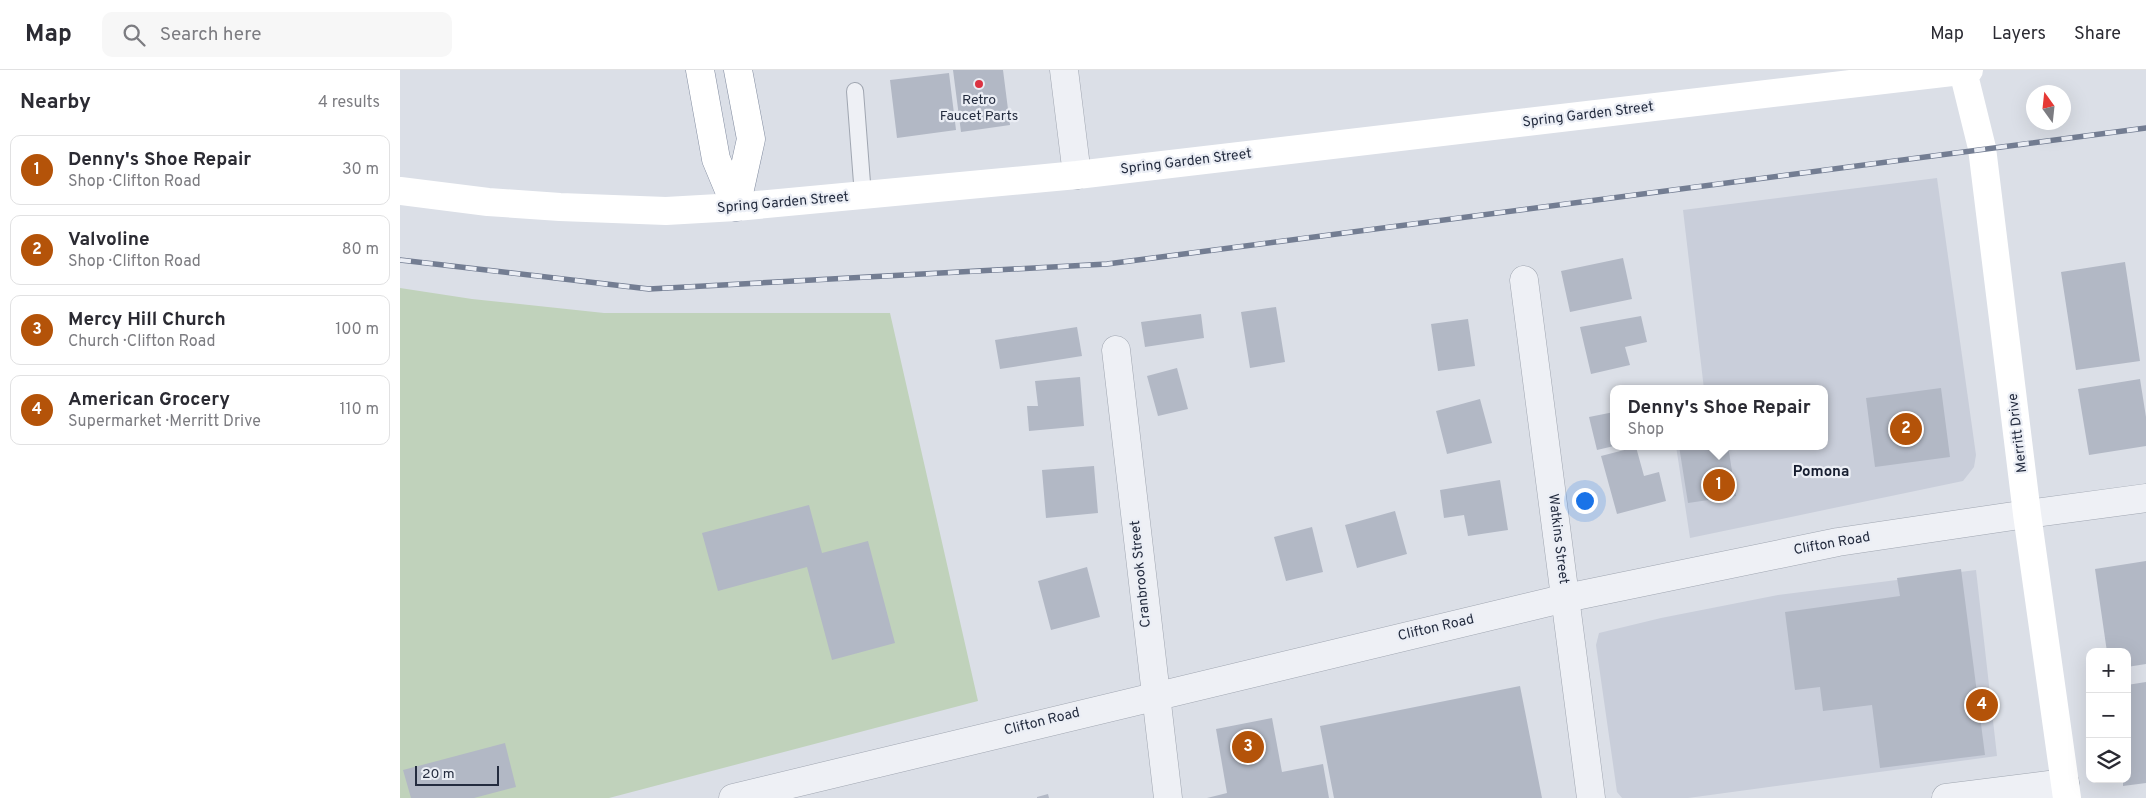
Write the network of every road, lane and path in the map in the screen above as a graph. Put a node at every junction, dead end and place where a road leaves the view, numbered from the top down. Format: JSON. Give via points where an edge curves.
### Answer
{"nodes":[{"id":1,"x":700,"y":70,"type":"edge"},
{"id":2,"x":738,"y":70,"type":"edge"},
{"id":3,"x":1064,"y":70,"type":"edge"},
{"id":4,"x":1965,"y":70,"type":"edge"},
{"id":5,"x":855,"y":91,"type":"dead end"},
{"id":6,"x":1077,"y":175,"type":"junction"},
{"id":7,"x":400,"y":191,"type":"edge"},
{"id":8,"x":862,"y":196,"type":"junction"},
{"id":9,"x":736,"y":207,"type":"junction"},
{"id":10,"x":1524,"y":280,"type":"dead end"},
{"id":11,"x":1116,"y":350,"type":"dead end"},
{"id":12,"x":2146,"y":498,"type":"edge"},
{"id":13,"x":2027,"y":514,"type":"junction"},
{"id":14,"x":1566,"y":598,"type":"junction"},
{"id":15,"x":1154,"y":695,"type":"junction"},
{"id":16,"x":2066,"y":791,"type":"edge"},
{"id":17,"x":766,"y":794,"type":"edge"},
{"id":18,"x":733,"y":798,"type":"edge"},
{"id":19,"x":1168,"y":798,"type":"edge"},
{"id":20,"x":1591,"y":798,"type":"edge"},
{"id":21,"x":1946,"y":798,"type":"edge"}],
"edges":[{"from":1,"to":9,"type":"main road","via":[[716,159]]},
{"from":2,"to":9,"type":"main road","via":[[751,139]]},
{"from":3,"to":6,"type":"street"},
{"from":4,"to":6,"type":"main road","name":"Spring Garden Street"},
{"from":4,"to":13,"type":"main road","name":"Merritt Drive","via":[[1982,148]]},
{"from":5,"to":8,"type":"lane"},
{"from":6,"to":8,"type":"main road","name":"Spring Garden Street"},
{"from":7,"to":9,"type":"main road","name":"Spring Garden Street","via":[[560,208],[666,211]]},
{"from":8,"to":9,"type":"main road","name":"Spring Garden Street"},
{"from":10,"to":14,"type":"street","name":"Watkins Street"},
{"from":11,"to":15,"type":"street","name":"Cranbrook Street"},
{"from":12,"to":13,"type":"street","name":"Clifton Road"},
{"from":13,"to":14,"type":"street","name":"Clifton Road","via":[[1838,542]]},
{"from":13,"to":16,"type":"main road","name":"Merritt Drive"},
{"from":14,"to":15,"type":"street","name":"Clifton Road"},
{"from":14,"to":20,"type":"street","name":"Watkins Street"},
{"from":15,"to":17,"type":"street","name":"Clifton Road"},
{"from":15,"to":19,"type":"street","name":"Cranbrook Street"},
{"from":16,"to":21,"type":"street"},
{"from":17,"to":18,"type":"street","name":"Clifton Road"}]}
